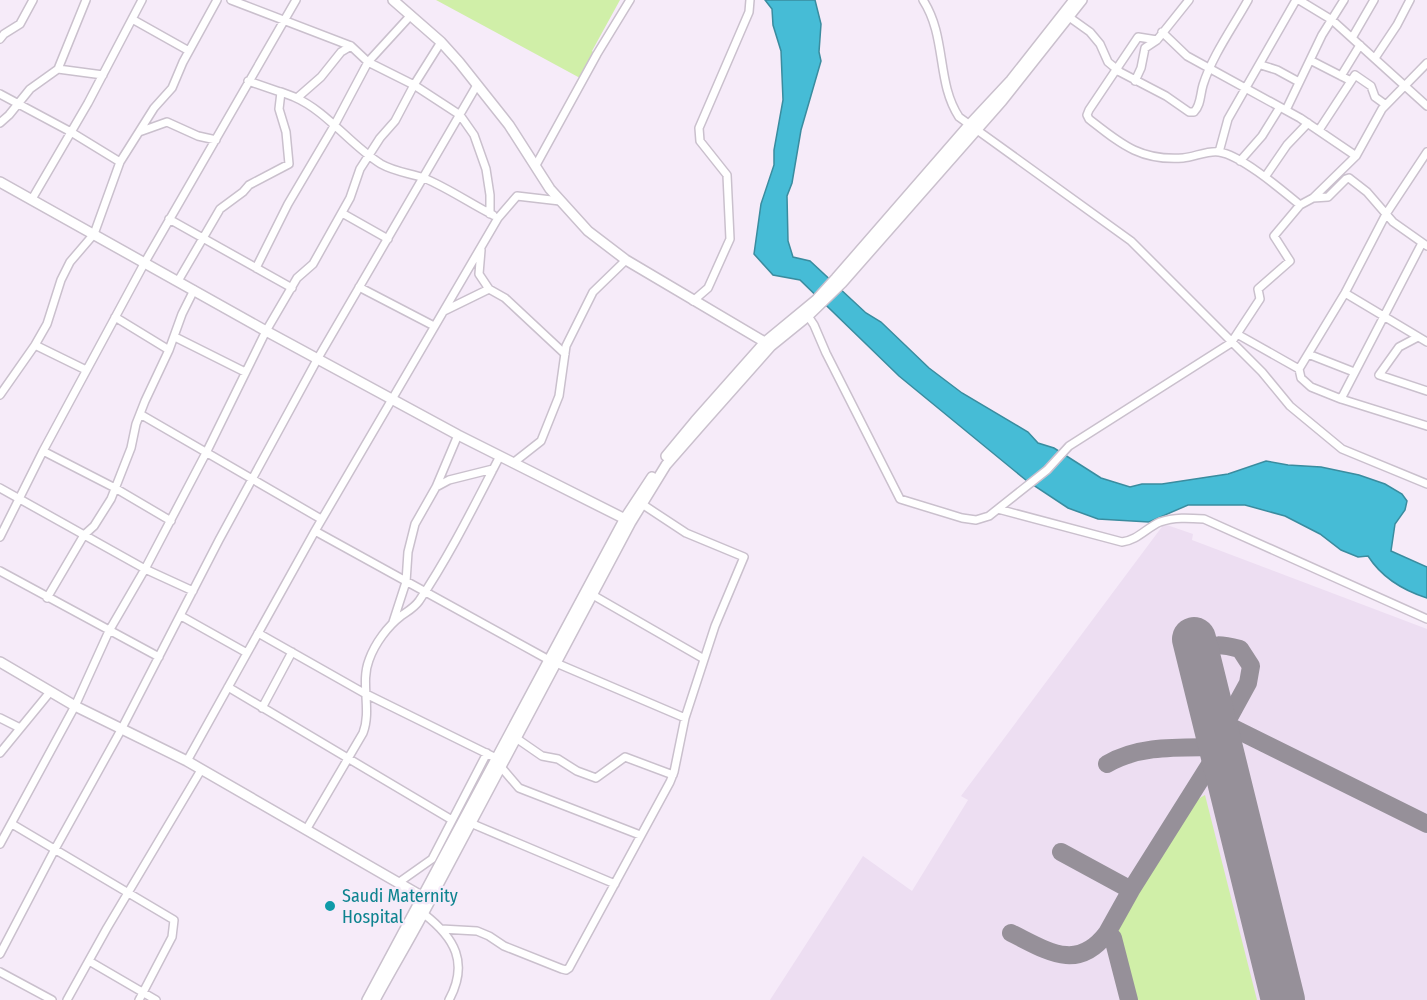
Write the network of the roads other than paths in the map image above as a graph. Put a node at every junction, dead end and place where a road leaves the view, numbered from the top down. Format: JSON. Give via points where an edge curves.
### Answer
{"nodes":[{"id":1,"x":33,"y":0,"type":"edge"},
{"id":2,"x":86,"y":0,"type":"edge"},
{"id":3,"x":142,"y":0,"type":"edge"},
{"id":4,"x":217,"y":0,"type":"edge"},
{"id":5,"x":231,"y":0,"type":"edge"},
{"id":6,"x":296,"y":0,"type":"edge"},
{"id":7,"x":393,"y":0,"type":"edge"},
{"id":8,"x":630,"y":0,"type":"edge"},
{"id":9,"x":750,"y":0,"type":"edge"},
{"id":10,"x":922,"y":0,"type":"edge"},
{"id":11,"x":1074,"y":0,"type":"edge"},
{"id":12,"x":1082,"y":0,"type":"edge"},
{"id":13,"x":1189,"y":0,"type":"edge"},
{"id":14,"x":1248,"y":0,"type":"edge"},
{"id":15,"x":1298,"y":0,"type":"edge"},
{"id":16,"x":1344,"y":0,"type":"edge"},
{"id":17,"x":1374,"y":0,"type":"edge"},
{"id":18,"x":1410,"y":0,"type":"edge"},
{"id":19,"x":411,"y":15,"type":"junction"},
{"id":20,"x":1069,"y":17,"type":"junction"},
{"id":21,"x":132,"y":19,"type":"junction"},
{"id":22,"x":284,"y":20,"type":"junction"},
{"id":23,"x":1332,"y":20,"type":"junction"},
{"id":24,"x":1162,"y":32,"type":"junction"},
{"id":25,"x":1352,"y":38,"type":"junction"},
{"id":26,"x":0,"y":39,"type":"edge"},
{"id":27,"x":1157,"y":40,"type":"junction"},
{"id":28,"x":441,"y":42,"type":"junction"},
{"id":29,"x":1360,"y":45,"type":"junction"},
{"id":30,"x":351,"y":46,"type":"junction"},
{"id":31,"x":189,"y":51,"type":"junction"},
{"id":32,"x":1375,"y":58,"type":"junction"},
{"id":33,"x":1310,"y":60,"type":"junction"},
{"id":34,"x":368,"y":62,"type":"junction"},
{"id":35,"x":1427,"y":63,"type":"edge"},
{"id":36,"x":1261,"y":65,"type":"junction"},
{"id":37,"x":58,"y":69,"type":"junction"},
{"id":38,"x":1210,"y":69,"type":"junction"},
{"id":39,"x":1118,"y":70,"type":"junction"},
{"id":40,"x":103,"y":75,"type":"junction"},
{"id":41,"x":1341,"y":76,"type":"junction"},
{"id":42,"x":248,"y":81,"type":"junction"},
{"id":43,"x":1135,"y":81,"type":"junction"},
{"id":44,"x":1351,"y":81,"type":"junction"},
{"id":45,"x":1299,"y":82,"type":"junction"},
{"id":46,"x":414,"y":85,"type":"junction"},
{"id":47,"x":477,"y":85,"type":"junction"},
{"id":48,"x":1406,"y":86,"type":"junction"},
{"id":49,"x":1247,"y":90,"type":"junction"},
{"id":50,"x":0,"y":94,"type":"edge"},
{"id":51,"x":297,"y":98,"type":"junction"},
{"id":52,"x":18,"y":104,"type":"junction"},
{"id":53,"x":1386,"y":105,"type":"junction"},
{"id":54,"x":1427,"y":106,"type":"edge"},
{"id":55,"x":1283,"y":108,"type":"junction"},
{"id":56,"x":460,"y":115,"type":"junction"},
{"id":57,"x":0,"y":123,"type":"edge"},
{"id":58,"x":1308,"y":123,"type":"junction"},
{"id":59,"x":334,"y":126,"type":"junction"},
{"id":60,"x":973,"y":127,"type":"junction"},
{"id":61,"x":1319,"y":130,"type":"junction"},
{"id":62,"x":71,"y":132,"type":"junction"},
{"id":63,"x":139,"y":132,"type":"junction"},
{"id":64,"x":216,"y":140,"type":"junction"},
{"id":65,"x":1219,"y":152,"type":"junction"},
{"id":66,"x":1427,"y":152,"type":"edge"},
{"id":67,"x":368,"y":156,"type":"junction"},
{"id":68,"x":1356,"y":156,"type":"junction"},
{"id":69,"x":1240,"y":161,"type":"junction"},
{"id":70,"x":120,"y":162,"type":"junction"},
{"id":71,"x":536,"y":165,"type":"junction"},
{"id":72,"x":1265,"y":177,"type":"junction"},
{"id":73,"x":423,"y":178,"type":"junction"},
{"id":74,"x":0,"y":182,"type":"edge"},
{"id":75,"x":1313,"y":198,"type":"junction"},
{"id":76,"x":33,"y":199,"type":"junction"},
{"id":77,"x":560,"y":201,"type":"junction"},
{"id":78,"x":1300,"y":205,"type":"junction"},
{"id":79,"x":342,"y":213,"type":"junction"},
{"id":80,"x":490,"y":214,"type":"junction"},
{"id":81,"x":1386,"y":214,"type":"junction"},
{"id":82,"x":498,"y":218,"type":"junction"},
{"id":83,"x":169,"y":219,"type":"junction"},
{"id":84,"x":94,"y":234,"type":"junction"},
{"id":85,"x":203,"y":238,"type":"junction"},
{"id":86,"x":388,"y":238,"type":"junction"},
{"id":87,"x":1425,"y":243,"type":"edge"},
{"id":88,"x":482,"y":246,"type":"junction"},
{"id":89,"x":626,"y":260,"type":"junction"},
{"id":90,"x":145,"y":262,"type":"junction"},
{"id":91,"x":256,"y":268,"type":"junction"},
{"id":92,"x":178,"y":281,"type":"junction"},
{"id":93,"x":292,"y":288,"type":"junction"},
{"id":94,"x":359,"y":288,"type":"junction"},
{"id":95,"x":489,"y":289,"type":"junction"},
{"id":96,"x":194,"y":290,"type":"junction"},
{"id":97,"x":1345,"y":293,"type":"junction"},
{"id":98,"x":693,"y":301,"type":"junction"},
{"id":99,"x":819,"y":302,"type":"junction"},
{"id":100,"x":443,"y":311,"type":"junction"},
{"id":101,"x":808,"y":316,"type":"junction"},
{"id":102,"x":1385,"y":316,"type":"junction"},
{"id":103,"x":115,"y":317,"type":"junction"},
{"id":104,"x":434,"y":326,"type":"junction"},
{"id":105,"x":266,"y":331,"type":"junction"},
{"id":106,"x":1237,"y":334,"type":"junction"},
{"id":107,"x":175,"y":337,"type":"junction"},
{"id":108,"x":1424,"y":338,"type":"edge"},
{"id":109,"x":1231,"y":343,"type":"junction"},
{"id":110,"x":768,"y":344,"type":"junction"},
{"id":111,"x":35,"y":345,"type":"junction"},
{"id":112,"x":169,"y":350,"type":"junction"},
{"id":113,"x":565,"y":354,"type":"junction"},
{"id":114,"x":1308,"y":354,"type":"junction"},
{"id":115,"x":318,"y":358,"type":"junction"},
{"id":116,"x":1299,"y":369,"type":"junction"},
{"id":117,"x":86,"y":370,"type":"junction"},
{"id":118,"x":245,"y":372,"type":"junction"},
{"id":119,"x":1354,"y":372,"type":"junction"},
{"id":120,"x":1427,"y":391,"type":"edge"},
{"id":121,"x":0,"y":395,"type":"edge"},
{"id":122,"x":392,"y":398,"type":"junction"},
{"id":123,"x":1341,"y":399,"type":"junction"},
{"id":124,"x":140,"y":414,"type":"junction"},
{"id":125,"x":1427,"y":426,"type":"edge"},
{"id":126,"x":458,"y":435,"type":"junction"},
{"id":127,"x":43,"y":451,"type":"junction"},
{"id":128,"x":207,"y":451,"type":"junction"},
{"id":129,"x":500,"y":456,"type":"junction"},
{"id":130,"x":513,"y":463,"type":"junction"},
{"id":131,"x":493,"y":469,"type":"junction"},
{"id":132,"x":253,"y":479,"type":"junction"},
{"id":133,"x":1427,"y":484,"type":"edge"},
{"id":134,"x":436,"y":487,"type":"junction"},
{"id":135,"x":0,"y":488,"type":"edge"},
{"id":136,"x":115,"y":488,"type":"junction"},
{"id":137,"x":20,"y":500,"type":"junction"},
{"id":138,"x":642,"y":504,"type":"junction"},
{"id":139,"x":998,"y":509,"type":"junction"},
{"id":140,"x":321,"y":519,"type":"junction"},
{"id":141,"x":628,"y":520,"type":"junction"},
{"id":142,"x":171,"y":521,"type":"junction"},
{"id":143,"x":315,"y":531,"type":"junction"},
{"id":144,"x":84,"y":535,"type":"junction"},
{"id":145,"x":0,"y":537,"type":"edge"},
{"id":146,"x":145,"y":569,"type":"junction"},
{"id":147,"x":0,"y":571,"type":"edge"},
{"id":148,"x":406,"y":582,"type":"junction"},
{"id":149,"x":193,"y":591,"type":"junction"},
{"id":150,"x":424,"y":591,"type":"junction"},
{"id":151,"x":591,"y":594,"type":"junction"},
{"id":152,"x":47,"y":598,"type":"junction"},
{"id":153,"x":181,"y":616,"type":"junction"},
{"id":154,"x":1427,"y":619,"type":"edge"},
{"id":155,"x":392,"y":625,"type":"junction"},
{"id":156,"x":109,"y":631,"type":"junction"},
{"id":157,"x":258,"y":633,"type":"junction"},
{"id":158,"x":292,"y":652,"type":"junction"},
{"id":159,"x":247,"y":653,"type":"junction"},
{"id":160,"x":159,"y":657,"type":"junction"},
{"id":161,"x":704,"y":659,"type":"junction"},
{"id":162,"x":0,"y":662,"type":"edge"},
{"id":163,"x":552,"y":662,"type":"junction"},
{"id":164,"x":228,"y":687,"type":"junction"},
{"id":165,"x":50,"y":692,"type":"junction"},
{"id":166,"x":364,"y":693,"type":"junction"},
{"id":167,"x":75,"y":706,"type":"junction"},
{"id":168,"x":262,"y":708,"type":"junction"},
{"id":169,"x":0,"y":718,"type":"edge"},
{"id":170,"x":685,"y":718,"type":"junction"},
{"id":171,"x":20,"y":728,"type":"junction"},
{"id":172,"x":121,"y":730,"type":"junction"},
{"id":173,"x":516,"y":738,"type":"junction"},
{"id":174,"x":0,"y":753,"type":"edge"},
{"id":175,"x":487,"y":753,"type":"junction"},
{"id":176,"x":348,"y":759,"type":"junction"},
{"id":177,"x":187,"y":761,"type":"junction"},
{"id":178,"x":500,"y":762,"type":"junction"},
{"id":179,"x":201,"y":770,"type":"junction"},
{"id":180,"x":673,"y":775,"type":"junction"},
{"id":181,"x":474,"y":792,"type":"junction"},
{"id":182,"x":452,"y":820,"type":"junction"},
{"id":183,"x":468,"y":822,"type":"junction"},
{"id":184,"x":12,"y":824,"type":"junction"},
{"id":185,"x":306,"y":830,"type":"junction"},
{"id":186,"x":640,"y":835,"type":"junction"},
{"id":187,"x":450,"y":836,"type":"junction"},
{"id":188,"x":0,"y":844,"type":"edge"},
{"id":189,"x":55,"y":849,"type":"junction"},
{"id":190,"x":398,"y":883,"type":"junction"},
{"id":191,"x":615,"y":884,"type":"junction"},
{"id":192,"x":128,"y":892,"type":"junction"},
{"id":193,"x":423,"y":897,"type":"junction"},
{"id":194,"x":424,"y":914,"type":"junction"},
{"id":195,"x":441,"y":929,"type":"junction"},
{"id":196,"x":401,"y":945,"type":"junction"},
{"id":197,"x":0,"y":954,"type":"edge"},
{"id":198,"x":89,"y":961,"type":"junction"},
{"id":199,"x":0,"y":972,"type":"edge"},
{"id":200,"x":141,"y":997,"type":"edge"},
{"id":201,"x":52,"y":1000,"type":"edge"},
{"id":202,"x":67,"y":1000,"type":"edge"},
{"id":203,"x":156,"y":1000,"type":"edge"},
{"id":204,"x":367,"y":1000,"type":"edge"},
{"id":205,"x":375,"y":1000,"type":"edge"},
{"id":206,"x":449,"y":1000,"type":"edge"}],
"edges":[{"from":1,"to":26,"type":"street","via":[[18,25]]},
{"from":2,"to":37,"type":"street"},
{"from":3,"to":21,"type":"street"},
{"from":4,"to":31,"type":"street"},
{"from":5,"to":22,"type":"street"},
{"from":6,"to":22,"type":"street"},
{"from":7,"to":19,"type":"street"},
{"from":8,"to":71,"type":"street"},
{"from":9,"to":98,"type":"street","via":[[749,12],[699,128],[700,141],[727,174],[730,239],[708,288]]},
{"from":10,"to":60,"type":"street","via":[[937,30],[949,97],[959,117]]},
{"from":11,"to":60,"type":"street"},
{"from":12,"to":20,"type":"street"},
{"from":13,"to":24,"type":"street"},
{"from":14,"to":38,"type":"street"},
{"from":15,"to":23,"type":"street"},
{"from":15,"to":36,"type":"street"},
{"from":16,"to":23,"type":"street"},
{"from":17,"to":25,"type":"street"},
{"from":18,"to":32,"type":"street"},
{"from":19,"to":28,"type":"street"},
{"from":19,"to":34,"type":"street"},
{"from":20,"to":39,"type":"street","via":[[1090,32],[1108,62]]},
{"from":20,"to":60,"type":"street","via":[[1027,71]]},
{"from":21,"to":31,"type":"street"},
{"from":21,"to":40,"type":"street"},
{"from":22,"to":30,"type":"street"},
{"from":22,"to":42,"type":"street"},
{"from":23,"to":25,"type":"street"},
{"from":23,"to":33,"type":"street"},
{"from":24,"to":27,"type":"street"},
{"from":24,"to":38,"type":"street","via":[[1187,56]]},
{"from":25,"to":29,"type":"street"},
{"from":27,"to":39,"type":"street","via":[[1138,36]]},
{"from":27,"to":43,"type":"street","via":[[1145,48]]},
{"from":28,"to":46,"type":"street"},
{"from":28,"to":47,"type":"street"},
{"from":29,"to":32,"type":"street"},
{"from":29,"to":41,"type":"street"},
{"from":30,"to":34,"type":"street"},
{"from":30,"to":51,"type":"street"},
{"from":31,"to":63,"type":"street","via":[[172,88]]},
{"from":32,"to":48,"type":"street"},
{"from":33,"to":41,"type":"street"},
{"from":33,"to":45,"type":"street"},
{"from":34,"to":46,"type":"street"},
{"from":34,"to":59,"type":"street"},
{"from":35,"to":48,"type":"street"},
{"from":36,"to":45,"type":"street"},
{"from":36,"to":49,"type":"street"},
{"from":37,"to":40,"type":"street"},
{"from":37,"to":52,"type":"street","via":[[30,89]]},
{"from":38,"to":43,"type":"street","via":[[1194,112]]},
{"from":38,"to":49,"type":"street"},
{"from":39,"to":43,"type":"street"},
{"from":39,"to":65,"type":"street","via":[[1089,110],[1089,118],[1130,150],[1163,159]]},
{"from":40,"to":62,"type":"street"},
{"from":41,"to":44,"type":"street"},
{"from":42,"to":51,"type":"street"},
{"from":42,"to":64,"type":"street"},
{"from":44,"to":53,"type":"street","via":[[1355,75],[1369,84],[1375,97]]},
{"from":44,"to":61,"type":"street"},
{"from":45,"to":55,"type":"street"},
{"from":46,"to":56,"type":"street"},
{"from":46,"to":67,"type":"street","via":[[395,120]]},
{"from":47,"to":56,"type":"street"},
{"from":47,"to":71,"type":"street"},
{"from":48,"to":53,"type":"street"},
{"from":48,"to":54,"type":"street"},
{"from":49,"to":55,"type":"street"},
{"from":49,"to":65,"type":"street","via":[[1228,119]]},
{"from":50,"to":52,"type":"street"},
{"from":51,"to":59,"type":"street"},
{"from":51,"to":85,"type":"street","via":[[281,92],[279,109],[289,164],[249,185],[225,204]]},
{"from":52,"to":57,"type":"street"},
{"from":52,"to":62,"type":"street"},
{"from":53,"to":68,"type":"street"},
{"from":55,"to":58,"type":"street"},
{"from":55,"to":69,"type":"street"},
{"from":56,"to":73,"type":"street"},
{"from":56,"to":80,"type":"street","via":[[474,135],[486,169]]},
{"from":58,"to":61,"type":"street"},
{"from":58,"to":72,"type":"street"},
{"from":59,"to":67,"type":"street"},
{"from":59,"to":91,"type":"street"},
{"from":60,"to":99,"type":"street"},
{"from":60,"to":109,"type":"street","via":[[1131,241]]},
{"from":61,"to":68,"type":"street"},
{"from":62,"to":70,"type":"street"},
{"from":62,"to":76,"type":"street"},
{"from":63,"to":64,"type":"street","via":[[166,122]]},
{"from":63,"to":70,"type":"street"},
{"from":64,"to":83,"type":"street"},
{"from":65,"to":69,"type":"street"},
{"from":66,"to":81,"type":"street"},
{"from":67,"to":73,"type":"street","via":[[393,170]]},
{"from":67,"to":79,"type":"street"},
{"from":68,"to":75,"type":"street"},
{"from":69,"to":72,"type":"street"},
{"from":70,"to":84,"type":"street"},
{"from":71,"to":77,"type":"street"},
{"from":72,"to":78,"type":"street"},
{"from":73,"to":80,"type":"street"},
{"from":73,"to":86,"type":"street"},
{"from":74,"to":76,"type":"street"},
{"from":75,"to":78,"type":"street"},
{"from":75,"to":81,"type":"street","via":[[1328,198],[1349,178]]},
{"from":76,"to":84,"type":"street"},
{"from":77,"to":82,"type":"street","via":[[517,196]]},
{"from":77,"to":89,"type":"street","via":[[588,231]]},
{"from":78,"to":106,"type":"street","via":[[1274,236],[1290,261],[1258,289],[1260,299]]},
{"from":79,"to":86,"type":"street"},
{"from":79,"to":93,"type":"street","via":[[313,264]]},
{"from":80,"to":82,"type":"street"},
{"from":81,"to":87,"type":"street"},
{"from":81,"to":97,"type":"street"},
{"from":82,"to":88,"type":"street"},
{"from":83,"to":85,"type":"street"},
{"from":83,"to":90,"type":"street"},
{"from":84,"to":90,"type":"street"},
{"from":84,"to":111,"type":"street","via":[[64,272],[47,324]]},
{"from":85,"to":91,"type":"street"},
{"from":85,"to":92,"type":"street"},
{"from":86,"to":94,"type":"street"},
{"from":87,"to":102,"type":"street"},
{"from":88,"to":95,"type":"street","via":[[479,274]]},
{"from":88,"to":100,"type":"street"},
{"from":89,"to":98,"type":"street"},
{"from":89,"to":113,"type":"street","via":[[593,292]]},
{"from":90,"to":92,"type":"street"},
{"from":90,"to":103,"type":"street"},
{"from":91,"to":93,"type":"street"},
{"from":92,"to":96,"type":"street"},
{"from":93,"to":105,"type":"street"},
{"from":94,"to":104,"type":"street"},
{"from":94,"to":115,"type":"street"},
{"from":95,"to":100,"type":"street"},
{"from":95,"to":113,"type":"street","via":[[505,298]]},
{"from":96,"to":105,"type":"street"},
{"from":96,"to":107,"type":"street"},
{"from":97,"to":102,"type":"street"},
{"from":97,"to":114,"type":"street"},
{"from":98,"to":110,"type":"street"},
{"from":99,"to":101,"type":"street"},
{"from":99,"to":110,"type":"street"},
{"from":100,"to":104,"type":"street"},
{"from":101,"to":110,"type":"street"},
{"from":101,"to":139,"type":"street","via":[[900,499],[962,519],[976,520]]},
{"from":102,"to":108,"type":"street"},
{"from":102,"to":119,"type":"street"},
{"from":103,"to":112,"type":"street"},
{"from":103,"to":117,"type":"street"},
{"from":104,"to":122,"type":"street"},
{"from":105,"to":115,"type":"street"},
{"from":105,"to":118,"type":"street"},
{"from":106,"to":109,"type":"street"},
{"from":106,"to":116,"type":"street"},
{"from":107,"to":112,"type":"street"},
{"from":107,"to":118,"type":"street"},
{"from":108,"to":120,"type":"street","via":[[1399,347],[1379,375]]},
{"from":109,"to":133,"type":"street","via":[[1290,406],[1342,448]]},
{"from":109,"to":139,"type":"street","via":[[1069,446],[1047,470]]},
{"from":110,"to":138,"type":"street","via":[[666,465]]},
{"from":110,"to":141,"type":"street","via":[[662,461]]},
{"from":111,"to":117,"type":"street"},
{"from":111,"to":121,"type":"street"},
{"from":112,"to":124,"type":"street"},
{"from":113,"to":130,"type":"street","via":[[559,396],[541,441]]},
{"from":114,"to":116,"type":"street"},
{"from":114,"to":119,"type":"street"},
{"from":115,"to":122,"type":"street"},
{"from":115,"to":132,"type":"street"},
{"from":116,"to":123,"type":"street","via":[[1300,378],[1311,387]]},
{"from":117,"to":127,"type":"street"},
{"from":118,"to":128,"type":"street"},
{"from":119,"to":123,"type":"street"},
{"from":122,"to":126,"type":"street"},
{"from":122,"to":140,"type":"street"},
{"from":123,"to":125,"type":"street"},
{"from":124,"to":128,"type":"street"},
{"from":124,"to":136,"type":"street"},
{"from":126,"to":129,"type":"street"},
{"from":126,"to":134,"type":"street"},
{"from":127,"to":136,"type":"street"},
{"from":127,"to":137,"type":"street"},
{"from":128,"to":132,"type":"street"},
{"from":128,"to":142,"type":"street"},
{"from":129,"to":130,"type":"street"},
{"from":129,"to":131,"type":"street"},
{"from":130,"to":141,"type":"street"},
{"from":131,"to":134,"type":"street"},
{"from":131,"to":150,"type":"street"},
{"from":132,"to":140,"type":"street"},
{"from":132,"to":149,"type":"street"},
{"from":134,"to":148,"type":"street","via":[[415,524]]},
{"from":135,"to":137,"type":"street"},
{"from":136,"to":142,"type":"street"},
{"from":136,"to":144,"type":"street","via":[[94,526]]},
{"from":137,"to":144,"type":"street"},
{"from":137,"to":145,"type":"street"},
{"from":138,"to":141,"type":"street"},
{"from":138,"to":161,"type":"street","via":[[686,533],[744,557]]},
{"from":139,"to":154,"type":"street","via":[[1122,542],[1133,540],[1160,523],[1187,517],[1204,519]]},
{"from":140,"to":143,"type":"street"},
{"from":141,"to":151,"type":"street"},
{"from":141,"to":163,"type":"street"},
{"from":142,"to":146,"type":"street"},
{"from":143,"to":148,"type":"street"},
{"from":143,"to":157,"type":"street"},
{"from":144,"to":146,"type":"street"},
{"from":144,"to":152,"type":"street"},
{"from":146,"to":149,"type":"street"},
{"from":146,"to":156,"type":"street"},
{"from":147,"to":152,"type":"street"},
{"from":148,"to":150,"type":"street"},
{"from":148,"to":155,"type":"street"},
{"from":149,"to":153,"type":"street"},
{"from":150,"to":155,"type":"street","via":[[416,605]]},
{"from":150,"to":163,"type":"street"},
{"from":151,"to":161,"type":"street"},
{"from":151,"to":163,"type":"street"},
{"from":152,"to":156,"type":"street"},
{"from":153,"to":159,"type":"street"},
{"from":153,"to":160,"type":"street"},
{"from":155,"to":166,"type":"street","via":[[368,660]]},
{"from":156,"to":160,"type":"street"},
{"from":156,"to":167,"type":"street"},
{"from":157,"to":158,"type":"street"},
{"from":157,"to":159,"type":"street"},
{"from":158,"to":166,"type":"street"},
{"from":158,"to":168,"type":"street"},
{"from":159,"to":164,"type":"street"},
{"from":160,"to":172,"type":"street"},
{"from":161,"to":170,"type":"street"},
{"from":162,"to":165,"type":"street"},
{"from":163,"to":170,"type":"street"},
{"from":163,"to":173,"type":"street"},
{"from":163,"to":178,"type":"street"},
{"from":164,"to":168,"type":"street"},
{"from":164,"to":177,"type":"street"},
{"from":165,"to":167,"type":"street"},
{"from":165,"to":171,"type":"street"},
{"from":166,"to":175,"type":"street"},
{"from":166,"to":176,"type":"street","via":[[365,727]]},
{"from":167,"to":172,"type":"street"},
{"from":167,"to":184,"type":"street"},
{"from":168,"to":176,"type":"street"},
{"from":169,"to":171,"type":"street"},
{"from":170,"to":180,"type":"street"},
{"from":171,"to":174,"type":"street"},
{"from":172,"to":177,"type":"street"},
{"from":172,"to":189,"type":"street"},
{"from":173,"to":178,"type":"street"},
{"from":173,"to":180,"type":"street","via":[[542,756],[558,759],[596,778],[625,757]]},
{"from":175,"to":178,"type":"street"},
{"from":175,"to":181,"type":"street"},
{"from":176,"to":182,"type":"street"},
{"from":176,"to":185,"type":"street"},
{"from":177,"to":179,"type":"street"},
{"from":178,"to":181,"type":"street"},
{"from":178,"to":183,"type":"street"},
{"from":178,"to":186,"type":"street","via":[[519,788]]},
{"from":179,"to":185,"type":"street"},
{"from":179,"to":192,"type":"street"},
{"from":180,"to":186,"type":"street"},
{"from":181,"to":182,"type":"street"},
{"from":181,"to":183,"type":"street"},
{"from":182,"to":187,"type":"street"},
{"from":183,"to":187,"type":"street"},
{"from":183,"to":191,"type":"street"},
{"from":183,"to":194,"type":"street"},
{"from":184,"to":188,"type":"street"},
{"from":184,"to":189,"type":"street"},
{"from":185,"to":190,"type":"street"},
{"from":186,"to":191,"type":"street"},
{"from":187,"to":190,"type":"street","via":[[429,863]]},
{"from":187,"to":193,"type":"street"},
{"from":189,"to":192,"type":"street"},
{"from":189,"to":197,"type":"street"},
{"from":190,"to":193,"type":"street"},
{"from":191,"to":195,"type":"street","via":[[566,970],[477,931]]},
{"from":192,"to":198,"type":"street"},
{"from":192,"to":200,"type":"street","via":[[174,920],[172,937]]},
{"from":193,"to":196,"type":"street"},
{"from":194,"to":195,"type":"street"},
{"from":194,"to":196,"type":"street"},
{"from":195,"to":206,"type":"street","via":[[459,961],[456,986]]},
{"from":196,"to":204,"type":"street"},
{"from":196,"to":205,"type":"street"},
{"from":198,"to":200,"type":"street"},
{"from":198,"to":202,"type":"street"},
{"from":199,"to":201,"type":"street"},
{"from":200,"to":203,"type":"street"}]}
